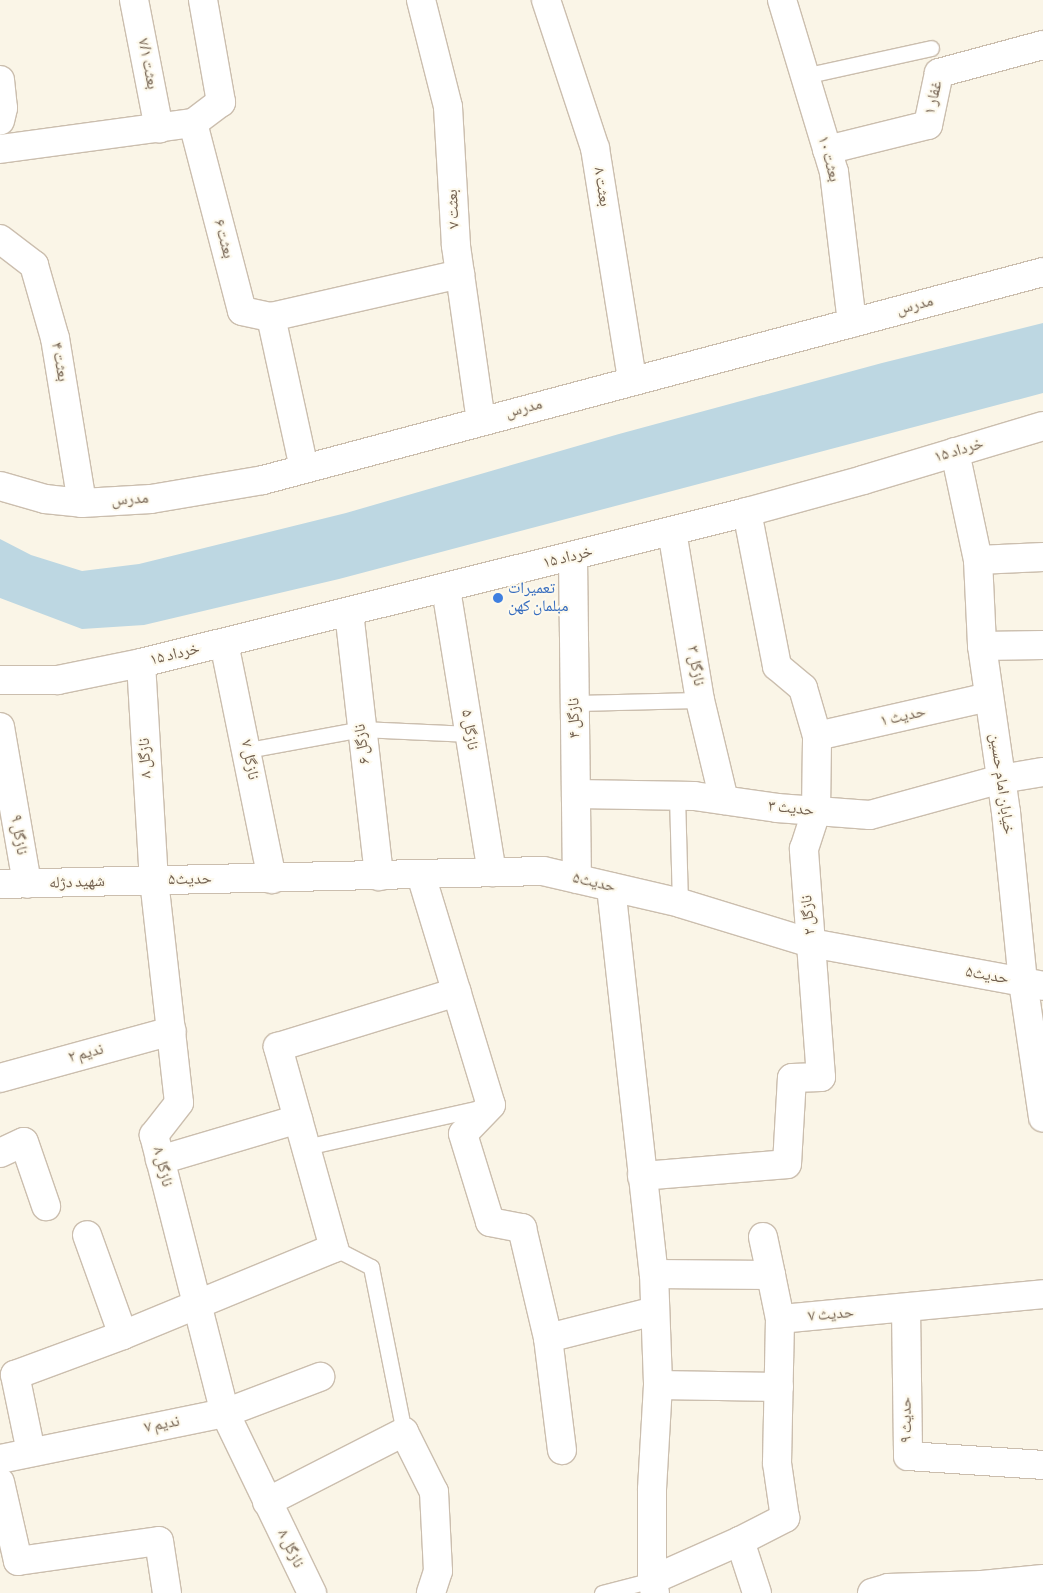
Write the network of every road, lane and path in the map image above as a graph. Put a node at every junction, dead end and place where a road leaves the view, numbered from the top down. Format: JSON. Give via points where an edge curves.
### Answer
{"nodes":[{"id":1,"x":134,"y":0,"type":"edge"},
{"id":2,"x":203,"y":0,"type":"edge"},
{"id":3,"x":421,"y":0,"type":"edge"},
{"id":4,"x":546,"y":0,"type":"edge"},
{"id":5,"x":782,"y":0,"type":"edge"},
{"id":6,"x":1043,"y":45,"type":"edge"},
{"id":7,"x":931,"y":48,"type":"dead end"},
{"id":8,"x":804,"y":76,"type":"junction"},
{"id":9,"x":0,"y":80,"type":"edge"},
{"id":10,"x":0,"y":120,"type":"edge"},
{"id":11,"x":193,"y":123,"type":"junction"},
{"id":12,"x":159,"y":129,"type":"junction"},
{"id":13,"x":0,"y":149,"type":"edge"},
{"id":14,"x":826,"y":150,"type":"junction"},
{"id":15,"x":0,"y":239,"type":"edge"},
{"id":16,"x":1043,"y":272,"type":"edge"},
{"id":17,"x":460,"y":274,"type":"junction"},
{"id":18,"x":271,"y":317,"type":"junction"},
{"id":19,"x":852,"y":323,"type":"junction"},
{"id":20,"x":632,"y":380,"type":"junction"},
{"id":21,"x":481,"y":421,"type":"junction"},
{"id":22,"x":1043,"y":426,"type":"edge"},
{"id":23,"x":955,"y":452,"type":"junction"},
{"id":24,"x":304,"y":468,"type":"junction"},
{"id":25,"x":0,"y":486,"type":"edge"},
{"id":26,"x":82,"y":504,"type":"junction"},
{"id":27,"x":747,"y":512,"type":"junction"},
{"id":28,"x":672,"y":531,"type":"junction"},
{"id":29,"x":573,"y":557,"type":"junction"},
{"id":30,"x":1043,"y":557,"type":"edge"},
{"id":31,"x":978,"y":560,"type":"junction"},
{"id":32,"x":446,"y":589,"type":"junction"},
{"id":33,"x":349,"y":612,"type":"junction"},
{"id":34,"x":224,"y":643,"type":"junction"},
{"id":35,"x":1043,"y":645,"type":"edge"},
{"id":36,"x":982,"y":646,"type":"junction"},
{"id":37,"x":141,"y":663,"type":"junction"},
{"id":38,"x":0,"y":680,"type":"edge"},
{"id":39,"x":989,"y":697,"type":"junction"},
{"id":40,"x":700,"y":700,"type":"junction"},
{"id":41,"x":575,"y":703,"type":"junction"},
{"id":42,"x":0,"y":727,"type":"edge"},
{"id":43,"x":361,"y":729,"type":"junction"},
{"id":44,"x":470,"y":734,"type":"junction"},
{"id":45,"x":817,"y":736,"type":"junction"},
{"id":46,"x":248,"y":750,"type":"junction"},
{"id":47,"x":1043,"y":772,"type":"edge"},
{"id":48,"x":1001,"y":778,"type":"junction"},
{"id":49,"x":576,"y":794,"type":"junction"},
{"id":50,"x":677,"y":796,"type":"junction"},
{"id":51,"x":724,"y":800,"type":"junction"},
{"id":52,"x":816,"y":812,"type":"junction"},
{"id":53,"x":492,"y":872,"type":"junction"},
{"id":54,"x":421,"y":874,"type":"junction"},
{"id":55,"x":379,"y":876,"type":"junction"},
{"id":56,"x":272,"y":879,"type":"junction"},
{"id":57,"x":577,"y":879,"type":"junction"},
{"id":58,"x":154,"y":880,"type":"junction"},
{"id":59,"x":0,"y":884,"type":"edge"},
{"id":60,"x":27,"y":884,"type":"junction"},
{"id":61,"x":611,"y":887,"type":"junction"},
{"id":62,"x":680,"y":903,"type":"junction"},
{"id":63,"x":812,"y":943,"type":"junction"},
{"id":64,"x":1033,"y":984,"type":"edge"},
{"id":65,"x":457,"y":992,"type":"junction"},
{"id":66,"x":172,"y":1031,"type":"junction"},
{"id":67,"x":0,"y":1078,"type":"edge"},
{"id":68,"x":491,"y":1105,"type":"junction"},
{"id":69,"x":1043,"y":1118,"type":"edge"},
{"id":70,"x":298,"y":1119,"type":"junction"},
{"id":71,"x":306,"y":1147,"type":"junction"},
{"id":72,"x":0,"y":1153,"type":"edge"},
{"id":73,"x":160,"y":1160,"type":"junction"},
{"id":74,"x":642,"y":1176,"type":"junction"},
{"id":75,"x":46,"y":1206,"type":"dead end"},
{"id":76,"x":87,"y":1234,"type":"dead end"},
{"id":77,"x":763,"y":1237,"type":"dead end"},
{"id":78,"x":334,"y":1248,"type":"junction"},
{"id":79,"x":654,"y":1274,"type":"junction"},
{"id":80,"x":771,"y":1275,"type":"junction"},
{"id":81,"x":1043,"y":1294,"type":"edge"},
{"id":82,"x":196,"y":1305,"type":"junction"},
{"id":83,"x":906,"y":1308,"type":"junction"},
{"id":84,"x":655,"y":1311,"type":"junction"},
{"id":85,"x":780,"y":1319,"type":"junction"},
{"id":86,"x":123,"y":1335,"type":"junction"},
{"id":87,"x":548,"y":1338,"type":"junction"},
{"id":88,"x":7,"y":1375,"type":"edge"},
{"id":89,"x":320,"y":1377,"type":"dead end"},
{"id":90,"x":658,"y":1384,"type":"junction"},
{"id":91,"x":779,"y":1387,"type":"junction"},
{"id":92,"x":225,"y":1412,"type":"junction"},
{"id":93,"x":404,"y":1432,"type":"junction"},
{"id":94,"x":562,"y":1450,"type":"dead end"},
{"id":95,"x":31,"y":1452,"type":"junction"},
{"id":96,"x":0,"y":1459,"type":"edge"},
{"id":97,"x":1043,"y":1465,"type":"edge"},
{"id":98,"x":0,"y":1482,"type":"edge"},
{"id":99,"x":267,"y":1502,"type":"junction"},
{"id":100,"x":740,"y":1541,"type":"junction"},
{"id":101,"x":1043,"y":1579,"type":"edge"},
{"id":102,"x":653,"y":1587,"type":"edge"},
{"id":103,"x":909,"y":1590,"type":"edge"},
{"id":104,"x":311,"y":1592,"type":"edge"},
{"id":105,"x":167,"y":1593,"type":"edge"},
{"id":106,"x":431,"y":1593,"type":"edge"},
{"id":107,"x":602,"y":1593,"type":"edge"},
{"id":108,"x":756,"y":1593,"type":"edge"},
{"id":109,"x":872,"y":1593,"type":"edge"}],
"edges":[{"from":1,"to":12,"type":"street","name":"بعثت ۷/۱"},
{"from":2,"to":11,"type":"street","via":[[222,102]]},
{"from":3,"to":17,"type":"street","name":"بعثت ۷","via":[[448,107]]},
{"from":4,"to":20,"type":"street","name":"بعثت ۸","via":[[595,148]]},
{"from":5,"to":8,"type":"street","name":"بعثت ۱۰"},
{"from":6,"to":14,"type":"street","name":"غفار ۱","via":[[939,73],[928,125]]},
{"from":7,"to":8,"type":"lane"},
{"from":8,"to":14,"type":"street","name":"بعثت ۱۰"},
{"from":9,"to":10,"type":"street","via":[[3,108]]},
{"from":11,"to":12,"type":"street"},
{"from":11,"to":18,"type":"street","name":"بعثت ۶","via":[[242,312]]},
{"from":12,"to":13,"type":"street"},
{"from":14,"to":19,"type":"street","name":"بعثت ۱۰","via":[[834,172]]},
{"from":15,"to":26,"type":"street","name":"بعثت ۴","via":[[34,265],[55,338]]},
{"from":16,"to":19,"type":"street","name":"مدرس"},
{"from":17,"to":18,"type":"street"},
{"from":17,"to":21,"type":"street","name":"بعثت ۷"},
{"from":18,"to":24,"type":"street"},
{"from":19,"to":20,"type":"street","name":"مدرس"},
{"from":20,"to":21,"type":"street","name":"مدرس"},
{"from":21,"to":24,"type":"street","name":"مدرس"},
{"from":22,"to":23,"type":"street","name":"۱۵ خرداد"},
{"from":23,"to":27,"type":"street","name":"۱۵ خرداد"},
{"from":23,"to":31,"type":"street","name":"خیابان امام حسین"},
{"from":24,"to":26,"type":"street","name":"مدرس","via":[[192,494]]},
{"from":25,"to":26,"type":"street","name":"مدرس","via":[[45,499]]},
{"from":27,"to":28,"type":"street","name":"۱۵ خرداد"},
{"from":27,"to":45,"type":"street","name":"نازگل ۲","via":[[777,666],[802,688]]},
{"from":28,"to":29,"type":"street","name":"۱۵ خرداد"},
{"from":28,"to":40,"type":"street","name":"نازگل ۳"},
{"from":29,"to":32,"type":"street","name":"۱۵ خرداد"},
{"from":29,"to":41,"type":"street","name":"نازگل ۴"},
{"from":30,"to":31,"type":"street"},
{"from":31,"to":36,"type":"street","name":"خیابان امام حسین"},
{"from":32,"to":33,"type":"street","name":"۱۵ خرداد"},
{"from":32,"to":44,"type":"street","name":"نازگل ۵"},
{"from":33,"to":34,"type":"street","name":"۱۵ خرداد"},
{"from":33,"to":43,"type":"street","name":"نازگل ۶"},
{"from":34,"to":37,"type":"street","name":"۱۵ خرداد"},
{"from":34,"to":46,"type":"street","name":"نازگل ۷"},
{"from":35,"to":36,"type":"street"},
{"from":36,"to":39,"type":"street","name":"خیابان امام حسین"},
{"from":37,"to":38,"type":"street","name":"۱۵ خرداد","via":[[58,680]]},
{"from":37,"to":58,"type":"street","name":"نازگل ۸"},
{"from":39,"to":45,"type":"street","name":"حدیث ۱"},
{"from":39,"to":48,"type":"street","name":"خیابان امام حسین"},
{"from":40,"to":41,"type":"lane"},
{"from":40,"to":51,"type":"street","name":"نازگل ۳"},
{"from":41,"to":49,"type":"street","name":"نازگل ۴"},
{"from":42,"to":60,"type":"street","name":"نازگل ۹"},
{"from":43,"to":44,"type":"lane"},
{"from":43,"to":46,"type":"lane"},
{"from":43,"to":55,"type":"street","name":"نازگل ۶"},
{"from":44,"to":53,"type":"street","name":"نازگل ۵"},
{"from":45,"to":52,"type":"street","name":"نازگل ۲"},
{"from":46,"to":56,"type":"street","name":"نازگل ۷"},
{"from":47,"to":48,"type":"street","name":"حدیث ۳"},
{"from":48,"to":52,"type":"street","name":"حدیث ۳","via":[[870,815]]},
{"from":48,"to":64,"type":"street","name":"خیابان امام حسین"},
{"from":49,"to":50,"type":"street","name":"حدیث ۳"},
{"from":49,"to":57,"type":"street","name":"نازگل ۴"},
{"from":50,"to":51,"type":"street","name":"حدیث ۳"},
{"from":50,"to":62,"type":"lane"},
{"from":51,"to":52,"type":"street","name":"حدیث ۳"},
{"from":52,"to":63,"type":"street","name":"نازگل ۲","via":[[804,849]]},
{"from":53,"to":54,"type":"street","name":"حدیث۵"},
{"from":53,"to":57,"type":"street","name":"حدیث۵","via":[[543,871]]},
{"from":54,"to":55,"type":"street","name":"حدیث۵"},
{"from":54,"to":65,"type":"street"},
{"from":55,"to":56,"type":"street","name":"حدیث۵"},
{"from":56,"to":58,"type":"street","name":"حدیث۵"},
{"from":57,"to":61,"type":"street","name":"حدیث۵"},
{"from":58,"to":60,"type":"street","name":"شهید دژله"},
{"from":58,"to":66,"type":"street","name":"نازگل ۸"},
{"from":59,"to":60,"type":"street","name":"شهید دژله"},
{"from":61,"to":62,"type":"street","name":"حدیث۵"},
{"from":61,"to":74,"type":"street"},
{"from":62,"to":63,"type":"street","name":"حدیث۵"},
{"from":63,"to":64,"type":"street","name":"حدیث۵"},
{"from":63,"to":74,"type":"street","name":"نازگل ۲","via":[[821,1077],[792,1078],[787,1164]]},
{"from":64,"to":69,"type":"street","name":"خیابان امام حسین"},
{"from":65,"to":68,"type":"street"},
{"from":65,"to":70,"type":"street","via":[[278,1047]]},
{"from":66,"to":67,"type":"street","name":"ندیم ۲"},
{"from":66,"to":73,"type":"street","name":"نازگل ۸","via":[[179,1103],[154,1136]]},
{"from":68,"to":71,"type":"lane"},
{"from":68,"to":87,"type":"street","via":[[463,1134],[490,1222],[522,1228]]},
{"from":70,"to":71,"type":"street"},
{"from":70,"to":73,"type":"street"},
{"from":71,"to":78,"type":"street"},
{"from":72,"to":75,"type":"street","via":[[24,1142]]},
{"from":73,"to":82,"type":"street","name":"نازگل ۸"},
{"from":74,"to":79,"type":"street"},
{"from":76,"to":86,"type":"street"},
{"from":77,"to":80,"type":"street"},
{"from":78,"to":82,"type":"street"},
{"from":78,"to":93,"type":"lane","via":[[371,1267]]},
{"from":79,"to":80,"type":"street"},
{"from":79,"to":84,"type":"street"},
{"from":80,"to":85,"type":"street"},
{"from":81,"to":83,"type":"street","name":"حدیث ۷"},
{"from":82,"to":86,"type":"street"},
{"from":82,"to":92,"type":"street","name":"نازگل ۸"},
{"from":83,"to":85,"type":"street","name":"حدیث ۷"},
{"from":83,"to":97,"type":"street","name":"حدیث ۹","via":[[908,1456]]},
{"from":84,"to":87,"type":"street"},
{"from":84,"to":90,"type":"street"},
{"from":85,"to":91,"type":"street"},
{"from":86,"to":88,"type":"street"},
{"from":87,"to":94,"type":"street"},
{"from":88,"to":95,"type":"street"},
{"from":89,"to":92,"type":"street","name":"ندیم ۷"},
{"from":90,"to":91,"type":"street"},
{"from":90,"to":102,"type":"street","via":[[652,1490]]},
{"from":91,"to":100,"type":"street","via":[[777,1463],[785,1518]]},
{"from":92,"to":95,"type":"street","name":"ندیم ۷"},
{"from":92,"to":99,"type":"street","name":"نازگل ۸"},
{"from":93,"to":99,"type":"street"},
{"from":93,"to":106,"type":"street","via":[[434,1492],[438,1571]]},
{"from":95,"to":96,"type":"street","name":"ندیم ۷"},
{"from":98,"to":105,"type":"street","via":[[18,1561],[159,1542]]},
{"from":99,"to":104,"type":"street","name":"نازگل ۸"},
{"from":100,"to":102,"type":"street"},
{"from":100,"to":108,"type":"street"},
{"from":101,"to":103,"type":"street"},
{"from":102,"to":107,"type":"lane"},
{"from":103,"to":109,"type":"street","via":[[888,1588]]}]}
